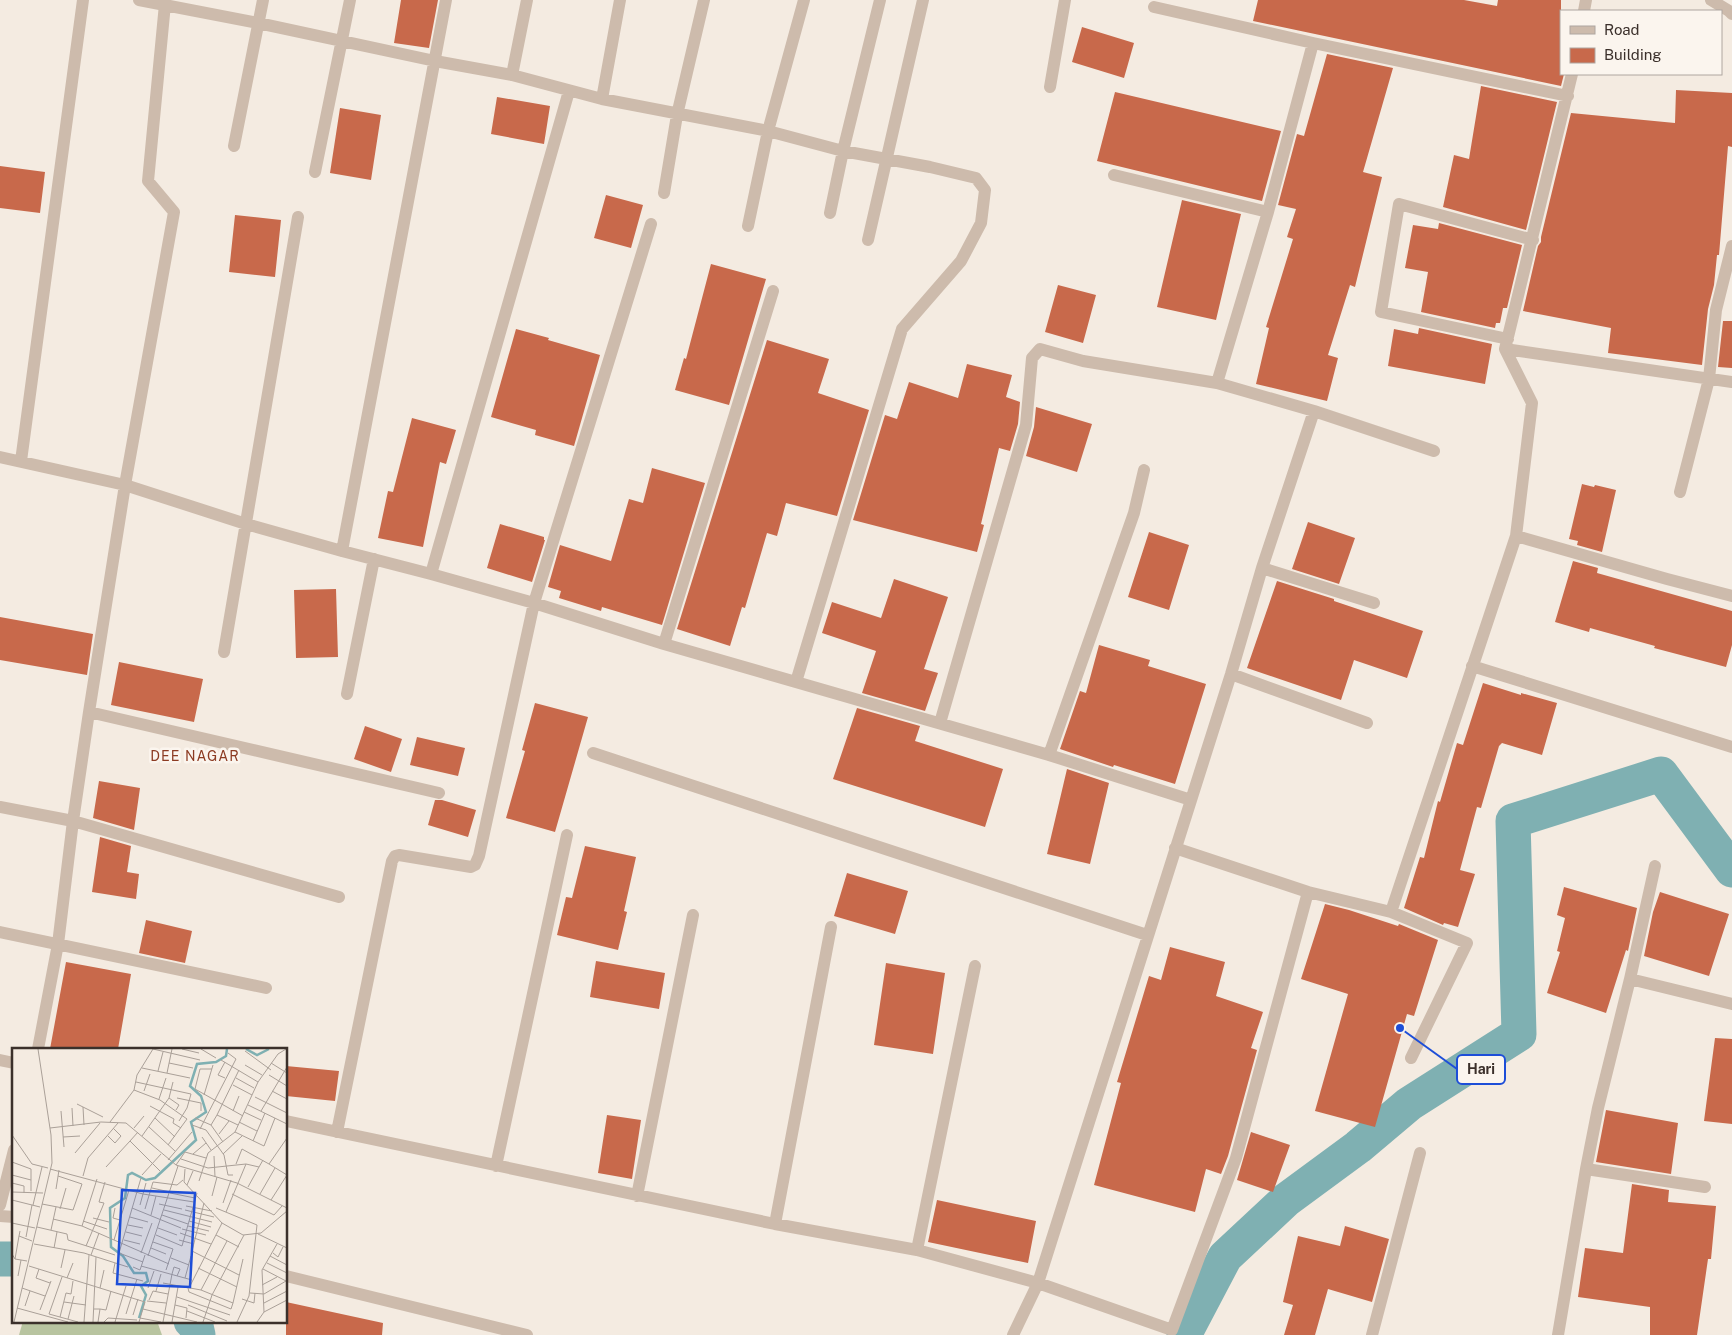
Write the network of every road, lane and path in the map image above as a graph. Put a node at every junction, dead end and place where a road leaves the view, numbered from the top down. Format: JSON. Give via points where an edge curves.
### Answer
{"nodes":[{"id":1,"x":83,"y":0,"type":"edge"},
{"id":2,"x":139,"y":0,"type":"edge"},
{"id":3,"x":263,"y":0,"type":"edge"},
{"id":4,"x":350,"y":0,"type":"edge"},
{"id":5,"x":446,"y":0,"type":"edge"},
{"id":6,"x":526,"y":0,"type":"edge"},
{"id":7,"x":620,"y":0,"type":"edge"},
{"id":8,"x":704,"y":0,"type":"edge"},
{"id":9,"x":804,"y":0,"type":"edge"},
{"id":10,"x":880,"y":0,"type":"edge"},
{"id":11,"x":922,"y":0,"type":"edge"},
{"id":12,"x":1065,"y":0,"type":"edge"},
{"id":13,"x":1711,"y":0,"type":"edge"},
{"id":14,"x":165,"y":4,"type":"junction"},
{"id":15,"x":1154,"y":8,"type":"dead end"},
{"id":16,"x":1732,"y":14,"type":"edge"},
{"id":17,"x":258,"y":23,"type":"junction"},
{"id":18,"x":341,"y":41,"type":"junction"},
{"id":19,"x":1313,"y":43,"type":"junction"},
{"id":20,"x":435,"y":61,"type":"junction"},
{"id":21,"x":512,"y":75,"type":"junction"},
{"id":22,"x":1572,"y":75,"type":"edge"},
{"id":23,"x":1050,"y":87,"type":"dead end"},
{"id":24,"x":569,"y":91,"type":"junction"},
{"id":25,"x":1568,"y":96,"type":"junction"},
{"id":26,"x":602,"y":99,"type":"junction"},
{"id":27,"x":677,"y":115,"type":"junction"},
{"id":28,"x":768,"y":131,"type":"junction"},
{"id":29,"x":234,"y":146,"type":"dead end"},
{"id":30,"x":843,"y":151,"type":"junction"},
{"id":31,"x":887,"y":159,"type":"junction"},
{"id":32,"x":315,"y":172,"type":"dead end"},
{"id":33,"x":1114,"y":176,"type":"dead end"},
{"id":34,"x":664,"y":193,"type":"dead end"},
{"id":35,"x":1268,"y":212,"type":"junction"},
{"id":36,"x":830,"y":213,"type":"dead end"},
{"id":37,"x":298,"y":217,"type":"dead end"},
{"id":38,"x":651,"y":224,"type":"dead end"},
{"id":39,"x":748,"y":226,"type":"dead end"},
{"id":40,"x":868,"y":240,"type":"dead end"},
{"id":41,"x":1533,"y":240,"type":"junction"},
{"id":42,"x":1732,"y":246,"type":"edge"},
{"id":43,"x":773,"y":291,"type":"dead end"},
{"id":44,"x":1507,"y":344,"type":"junction"},
{"id":45,"x":1709,"y":378,"type":"junction"},
{"id":46,"x":1732,"y":382,"type":"edge"},
{"id":47,"x":1216,"y":383,"type":"junction"},
{"id":48,"x":1314,"y":411,"type":"junction"},
{"id":49,"x":1434,"y":450,"type":"dead end"},
{"id":50,"x":0,"y":457,"type":"edge"},
{"id":51,"x":21,"y":461,"type":"junction"},
{"id":52,"x":1144,"y":470,"type":"dead end"},
{"id":53,"x":125,"y":485,"type":"junction"},
{"id":54,"x":1680,"y":492,"type":"dead end"},
{"id":55,"x":246,"y":524,"type":"junction"},
{"id":56,"x":1516,"y":536,"type":"junction"},
{"id":57,"x":342,"y":551,"type":"junction"},
{"id":58,"x":374,"y":559,"type":"junction"},
{"id":59,"x":1262,"y":568,"type":"junction"},
{"id":60,"x":431,"y":574,"type":"junction"},
{"id":61,"x":1732,"y":596,"type":"edge"},
{"id":62,"x":534,"y":603,"type":"junction"},
{"id":63,"x":1374,"y":603,"type":"dead end"},
{"id":64,"x":664,"y":644,"type":"junction"},
{"id":65,"x":224,"y":652,"type":"dead end"},
{"id":66,"x":1472,"y":666,"type":"junction"},
{"id":67,"x":1231,"y":674,"type":"junction"},
{"id":68,"x":796,"y":682,"type":"junction"},
{"id":69,"x":347,"y":694,"type":"dead end"},
{"id":70,"x":89,"y":712,"type":"junction"},
{"id":71,"x":940,"y":723,"type":"junction"},
{"id":72,"x":1367,"y":723,"type":"dead end"},
{"id":73,"x":1732,"y":747,"type":"edge"},
{"id":74,"x":593,"y":753,"type":"dead end"},
{"id":75,"x":1049,"y":754,"type":"junction"},
{"id":76,"x":439,"y":793,"type":"dead end"},
{"id":77,"x":1191,"y":800,"type":"junction"},
{"id":78,"x":0,"y":806,"type":"edge"},
{"id":79,"x":73,"y":821,"type":"junction"},
{"id":80,"x":567,"y":835,"type":"dead end"},
{"id":81,"x":1175,"y":848,"type":"junction"},
{"id":82,"x":1655,"y":866,"type":"dead end"},
{"id":83,"x":1308,"y":892,"type":"junction"},
{"id":84,"x":339,"y":897,"type":"dead end"},
{"id":85,"x":1391,"y":912,"type":"junction"},
{"id":86,"x":693,"y":915,"type":"dead end"},
{"id":87,"x":831,"y":928,"type":"dead end"},
{"id":88,"x":0,"y":932,"type":"edge"},
{"id":89,"x":1147,"y":935,"type":"junction"},
{"id":90,"x":58,"y":944,"type":"junction"},
{"id":91,"x":975,"y":966,"type":"dead end"},
{"id":92,"x":1630,"y":979,"type":"junction"},
{"id":93,"x":266,"y":988,"type":"dead end"},
{"id":94,"x":1732,"y":1004,"type":"edge"},
{"id":95,"x":38,"y":1048,"type":"edge"},
{"id":96,"x":1411,"y":1058,"type":"dead end"},
{"id":97,"x":288,"y":1121,"type":"edge"},
{"id":98,"x":337,"y":1132,"type":"junction"},
{"id":99,"x":1420,"y":1153,"type":"dead end"},
{"id":100,"x":12,"y":1155,"type":"edge"},
{"id":101,"x":496,"y":1166,"type":"junction"},
{"id":102,"x":1586,"y":1168,"type":"junction"},
{"id":103,"x":3,"y":1180,"type":"edge"},
{"id":104,"x":1705,"y":1187,"type":"dead end"},
{"id":105,"x":637,"y":1196,"type":"junction"},
{"id":106,"x":0,"y":1205,"type":"edge"},
{"id":107,"x":775,"y":1224,"type":"junction"},
{"id":108,"x":917,"y":1250,"type":"junction"},
{"id":109,"x":288,"y":1276,"type":"edge"},
{"id":110,"x":1038,"y":1283,"type":"junction"},
{"id":111,"x":527,"y":1335,"type":"edge"},
{"id":112,"x":1014,"y":1335,"type":"edge"},
{"id":113,"x":1372,"y":1335,"type":"edge"},
{"id":114,"x":1558,"y":1335,"type":"edge"}],
"edges":[{"from":1,"to":51,"type":"street"},
{"from":2,"to":14,"type":"street"},
{"from":3,"to":17,"type":"street"},
{"from":4,"to":18,"type":"street"},
{"from":5,"to":20,"type":"street"},
{"from":6,"to":21,"type":"street"},
{"from":7,"to":26,"type":"street"},
{"from":8,"to":27,"type":"street"},
{"from":9,"to":28,"type":"street"},
{"from":10,"to":30,"type":"street"},
{"from":11,"to":31,"type":"street"},
{"from":12,"to":23,"type":"street"},
{"from":13,"to":16,"type":"street"},
{"from":14,"to":17,"type":"street"},
{"from":14,"to":53,"type":"street","via":[[148,181],[174,212]]},
{"from":15,"to":19,"type":"street"},
{"from":17,"to":18,"type":"street"},
{"from":17,"to":29,"type":"street"},
{"from":18,"to":20,"type":"street"},
{"from":18,"to":32,"type":"street"},
{"from":19,"to":25,"type":"street"},
{"from":19,"to":35,"type":"street"},
{"from":20,"to":21,"type":"street"},
{"from":20,"to":57,"type":"street"},
{"from":21,"to":24,"type":"street"},
{"from":22,"to":25,"type":"street"},
{"from":24,"to":26,"type":"street"},
{"from":24,"to":60,"type":"street"},
{"from":25,"to":41,"type":"street"},
{"from":26,"to":27,"type":"street"},
{"from":27,"to":28,"type":"street"},
{"from":27,"to":34,"type":"street"},
{"from":28,"to":30,"type":"street"},
{"from":28,"to":39,"type":"street"},
{"from":30,"to":31,"type":"street"},
{"from":30,"to":36,"type":"street"},
{"from":31,"to":40,"type":"street"},
{"from":31,"to":68,"type":"street","via":[[976,178],[985,190],[981,223],[962,261],[902,329]]},
{"from":33,"to":35,"type":"street"},
{"from":35,"to":47,"type":"street"},
{"from":37,"to":55,"type":"street"},
{"from":38,"to":62,"type":"street"},
{"from":41,"to":44,"type":"street"},
{"from":41,"to":44,"type":"street","via":[[1399,204],[1381,312]]},
{"from":42,"to":45,"type":"street","via":[[1716,310]]},
{"from":43,"to":64,"type":"street"},
{"from":44,"to":45,"type":"street"},
{"from":44,"to":56,"type":"street","via":[[1532,403]]},
{"from":45,"to":46,"type":"street"},
{"from":45,"to":54,"type":"street"},
{"from":47,"to":48,"type":"street"},
{"from":47,"to":71,"type":"street","via":[[1083,361],[1040,349],[1032,358],[1026,424]]},
{"from":48,"to":49,"type":"street"},
{"from":48,"to":59,"type":"street"},
{"from":50,"to":51,"type":"street"},
{"from":51,"to":53,"type":"street"},
{"from":52,"to":75,"type":"street","via":[[1134,513]]},
{"from":53,"to":55,"type":"street"},
{"from":53,"to":70,"type":"street"},
{"from":55,"to":57,"type":"street"},
{"from":55,"to":65,"type":"street"},
{"from":56,"to":61,"type":"street"},
{"from":56,"to":66,"type":"street"},
{"from":57,"to":58,"type":"street"},
{"from":58,"to":60,"type":"street"},
{"from":58,"to":69,"type":"street"},
{"from":59,"to":63,"type":"street"},
{"from":59,"to":67,"type":"street"},
{"from":60,"to":62,"type":"street"},
{"from":62,"to":64,"type":"street"},
{"from":62,"to":98,"type":"street","via":[[475,865],[471,867],[399,855],[392,861]]},
{"from":64,"to":68,"type":"street"},
{"from":66,"to":73,"type":"street"},
{"from":66,"to":85,"type":"street"},
{"from":67,"to":72,"type":"street"},
{"from":67,"to":77,"type":"street"},
{"from":68,"to":71,"type":"street"},
{"from":70,"to":76,"type":"street"},
{"from":70,"to":79,"type":"street"},
{"from":71,"to":75,"type":"street"},
{"from":74,"to":89,"type":"street"},
{"from":75,"to":77,"type":"street"},
{"from":77,"to":81,"type":"street"},
{"from":78,"to":79,"type":"street"},
{"from":79,"to":84,"type":"street"},
{"from":79,"to":90,"type":"street"},
{"from":80,"to":101,"type":"street"},
{"from":81,"to":83,"type":"street"},
{"from":81,"to":89,"type":"street"},
{"from":82,"to":92,"type":"street"},
{"from":83,"to":85,"type":"street"},
{"from":83,"to":110,"type":"street","via":[[1236,1158],[1172,1330]]},
{"from":85,"to":96,"type":"street","via":[[1468,943]]},
{"from":86,"to":105,"type":"street"},
{"from":87,"to":107,"type":"street"},
{"from":88,"to":90,"type":"street"},
{"from":89,"to":110,"type":"street"},
{"from":90,"to":93,"type":"street"},
{"from":90,"to":95,"type":"street"},
{"from":91,"to":108,"type":"street"},
{"from":92,"to":94,"type":"street"},
{"from":92,"to":102,"type":"street"},
{"from":97,"to":98,"type":"street"},
{"from":98,"to":101,"type":"street"},
{"from":99,"to":113,"type":"street"},
{"from":100,"to":103,"type":"street"},
{"from":101,"to":105,"type":"street"},
{"from":102,"to":104,"type":"street"},
{"from":102,"to":114,"type":"street"},
{"from":103,"to":106,"type":"street"},
{"from":105,"to":107,"type":"street"},
{"from":107,"to":108,"type":"street"},
{"from":108,"to":110,"type":"street"},
{"from":109,"to":111,"type":"street"},
{"from":110,"to":112,"type":"street"}]}
